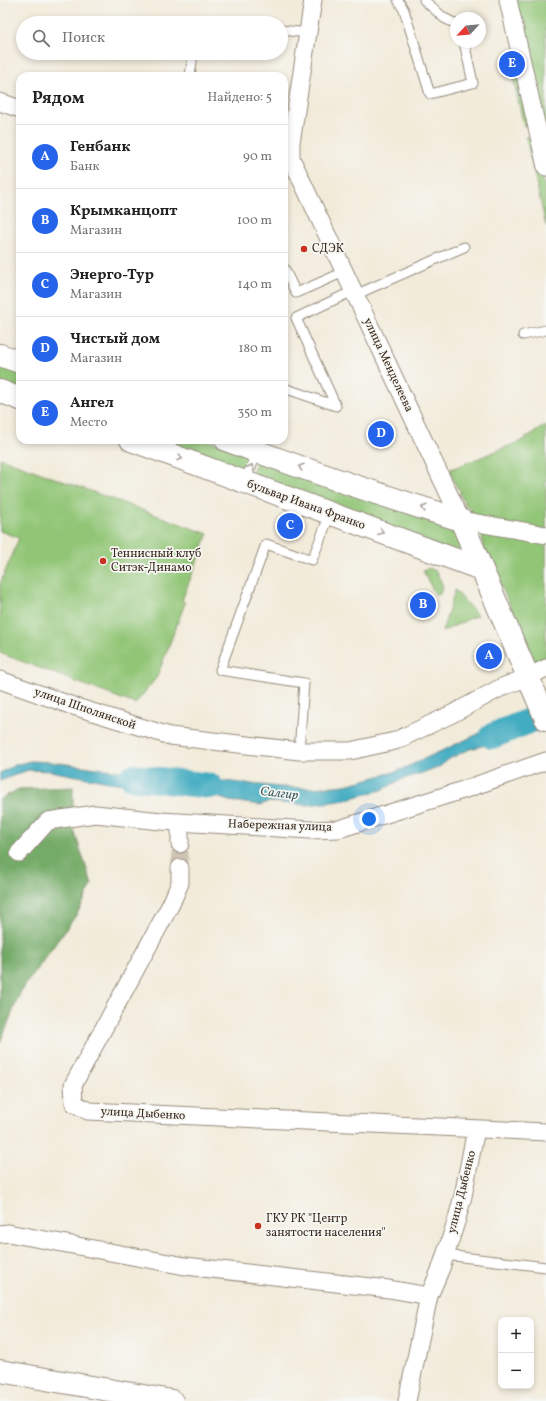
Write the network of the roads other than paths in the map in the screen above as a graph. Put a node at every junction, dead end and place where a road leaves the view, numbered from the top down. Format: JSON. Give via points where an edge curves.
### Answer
{"nodes":[{"id":1,"x":313,"y":0,"type":"edge"},
{"id":2,"x":398,"y":0,"type":"edge"},
{"id":3,"x":424,"y":0,"type":"edge"},
{"id":4,"x":508,"y":0,"type":"edge"},
{"id":5,"x":450,"y":21,"type":"edge"},
{"id":6,"x":288,"y":31,"type":"edge"},
{"id":7,"x":308,"y":33,"type":"junction"},
{"id":8,"x":465,"y":48,"type":"edge"},
{"id":9,"x":192,"y":60,"type":"edge"},
{"id":10,"x":191,"y":72,"type":"edge"},
{"id":11,"x":0,"y":102,"type":"edge"},
{"id":12,"x":16,"y":108,"type":"edge"},
{"id":13,"x":288,"y":158,"type":"edge"},
{"id":14,"x":546,"y":167,"type":"edge"},
{"id":15,"x":464,"y":247,"type":"dead end"},
{"id":16,"x":344,"y":272,"type":"junction"},
{"id":17,"x":288,"y":276,"type":"edge"},
{"id":18,"x":354,"y":293,"type":"junction"},
{"id":19,"x":546,"y":330,"type":"edge"},
{"id":20,"x":523,"y":335,"type":"dead end"},
{"id":21,"x":0,"y":355,"type":"edge"},
{"id":22,"x":16,"y":361,"type":"edge"},
{"id":23,"x":288,"y":389,"type":"edge"},
{"id":24,"x":0,"y":391,"type":"edge"},
{"id":25,"x":16,"y":397,"type":"edge"},
{"id":26,"x":142,"y":444,"type":"edge"},
{"id":27,"x":237,"y":444,"type":"edge"},
{"id":28,"x":258,"y":452,"type":"junction"},
{"id":29,"x":244,"y":482,"type":"junction"},
{"id":30,"x":330,"y":514,"type":"junction"},
{"id":31,"x":461,"y":520,"type":"junction"},
{"id":32,"x":546,"y":535,"type":"edge"},
{"id":33,"x":482,"y":569,"type":"junction"},
{"id":34,"x":0,"y":680,"type":"edge"},
{"id":35,"x":536,"y":680,"type":"edge"},
{"id":36,"x":546,"y":719,"type":"edge"},
{"id":37,"x":299,"y":751,"type":"junction"},
{"id":38,"x":546,"y":761,"type":"edge"},
{"id":39,"x":180,"y":822,"type":"junction"},
{"id":40,"x":180,"y":844,"type":"tunnel mouth"},
{"id":41,"x":19,"y":853,"type":"dead end"},
{"id":42,"x":180,"y":868,"type":"tunnel mouth"},
{"id":43,"x":476,"y":1129,"type":"junction"},
{"id":44,"x":546,"y":1132,"type":"edge"},
{"id":45,"x":0,"y":1234,"type":"edge"},
{"id":46,"x":445,"y":1255,"type":"junction"},
{"id":47,"x":546,"y":1267,"type":"edge"},
{"id":48,"x":429,"y":1296,"type":"junction"},
{"id":49,"x":0,"y":1371,"type":"edge"},
{"id":50,"x":172,"y":1401,"type":"edge"},
{"id":51,"x":407,"y":1401,"type":"edge"}],
"edges":[{"from":1,"to":7,"type":"street","name":"улица Менделеева"},
{"from":2,"to":8,"type":"lane","via":[[404,10],[430,94],[473,83]]},
{"from":3,"to":5,"type":"lane"},
{"from":4,"to":14,"type":"street"},
{"from":6,"to":7,"type":"lane"},
{"from":7,"to":13,"type":"street","name":"улица Менделеева"},
{"from":9,"to":10,"type":"lane"},
{"from":11,"to":12,"type":"street"},
{"from":13,"to":16,"type":"street","name":"улица Менделеева"},
{"from":15,"to":18,"type":"lane"},
{"from":16,"to":17,"type":"lane","via":[[296,293]]},
{"from":16,"to":18,"type":"street","name":"улица Менделеева"},
{"from":18,"to":23,"type":"lane","via":[[296,318],[336,406]]},
{"from":18,"to":31,"type":"street","name":"улица Менделеева"},
{"from":19,"to":20,"type":"lane"},
{"from":21,"to":22,"type":"street"},
{"from":24,"to":25,"type":"street"},
{"from":26,"to":29,"type":"street","name":"бульвар Ивана Франко","one_way":true},
{"from":27,"to":28,"type":"street"},
{"from":29,"to":28,"type":"lane","one_way":true},
{"from":31,"to":28,"type":"street","one_way":true},
{"from":29,"to":30,"type":"street","name":"бульвар Ивана Франко"},
{"from":30,"to":33,"type":"street","name":"бульвар Ивана Франко","one_way":true},
{"from":30,"to":37,"type":"lane","via":[[312,560],[266,544],[220,670],[304,683]]},
{"from":31,"to":32,"type":"street"},
{"from":31,"to":33,"type":"street","name":"улица Менделеева"},
{"from":33,"to":35,"type":"street","name":"улица Менделеева"},
{"from":34,"to":37,"type":"street","name":"улица Шполянской","via":[[170,736]]},
{"from":35,"to":36,"type":"street","name":"улица Менделеева"},
{"from":35,"to":37,"type":"street","via":[[502,687],[395,741],[350,751]]},
{"from":38,"to":39,"type":"street","name":"Набережная улица","via":[[339,829],[310,830]]},
{"from":39,"to":40,"type":"street"},
{"from":39,"to":41,"type":"street","name":"Набережная улица","via":[[95,814],[48,821]]},
{"from":42,"to":43,"type":"street","name":"улица Дыбенко","via":[[180,883],[171,904],[73,1085],[74,1103],[88,1112]]},
{"from":43,"to":44,"type":"street","name":"улица Дыбенко"},
{"from":43,"to":46,"type":"street","name":"улица Дыбенко","via":[[463,1196]]},
{"from":45,"to":48,"type":"street","via":[[8,1233],[185,1266],[389,1289]]},
{"from":46,"to":47,"type":"lane"},
{"from":46,"to":48,"type":"street","name":"улица Дыбенко"},
{"from":48,"to":51,"type":"street","name":"улица Дыбенко"},
{"from":49,"to":50,"type":"street"}]}
